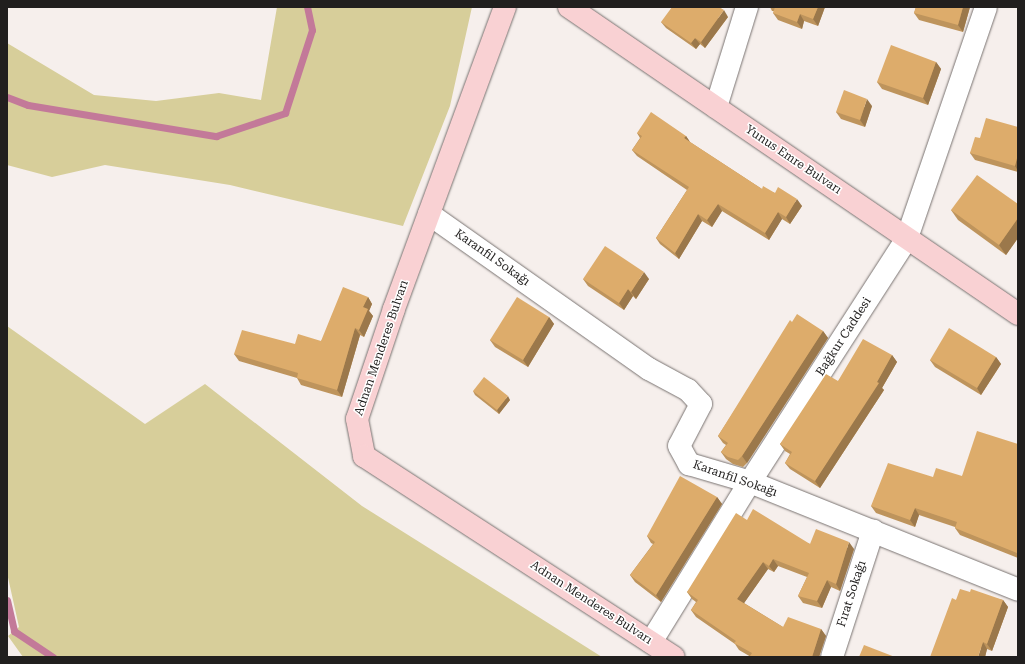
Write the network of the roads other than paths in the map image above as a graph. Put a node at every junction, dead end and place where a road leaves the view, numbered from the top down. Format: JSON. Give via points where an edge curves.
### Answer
{"nodes":[{"id":1,"x":505,"y":7,"type":"edge"},
{"id":2,"x":569,"y":7,"type":"edge"},
{"id":3,"x":747,"y":7,"type":"edge"},
{"id":4,"x":986,"y":7,"type":"edge"},
{"id":5,"x":716,"y":107,"type":"junction"},
{"id":6,"x":429,"y":214,"type":"junction"},
{"id":7,"x":907,"y":238,"type":"junction"},
{"id":8,"x":1018,"y":314,"type":"edge"},
{"id":9,"x":750,"y":482,"type":"junction"},
{"id":10,"x":872,"y":532,"type":"junction"},
{"id":11,"x":1018,"y":590,"type":"edge"},
{"id":12,"x":651,"y":642,"type":"junction"},
{"id":13,"x":674,"y":657,"type":"edge"},
{"id":14,"x":832,"y":657,"type":"edge"}],
"edges":[{"from":1,"to":6,"type":"street","name":"Adnan Menderes Bulvarı"},
{"from":2,"to":5,"type":"street","name":"Yunus Emre Bulvarı"},
{"from":3,"to":5,"type":"street"},
{"from":4,"to":7,"type":"street","name":"Bağkur Caddesi"},
{"from":5,"to":7,"type":"street","name":"Yunus Emre Bulvarı"},
{"from":6,"to":9,"type":"street","name":"Karanfil Sokağı","via":[[649,369],[688,390],[701,404],[679,446],[689,464]]},
{"from":6,"to":12,"type":"street","name":"Adnan Menderes Bulvarı","via":[[357,419],[364,456]]},
{"from":7,"to":8,"type":"street","name":"Yunus Emre Bulvarı"},
{"from":7,"to":9,"type":"street","name":"Bağkur Caddesi"},
{"from":9,"to":10,"type":"street","name":"Karanfil Sokağı"},
{"from":9,"to":12,"type":"street","name":"Bağkur Caddesi"},
{"from":10,"to":11,"type":"street","name":"Karanfil Sokağı"},
{"from":10,"to":14,"type":"street","name":"Fırat Sokağı"},
{"from":12,"to":13,"type":"street","name":"Adnan Menderes Bulvarı"}]}
